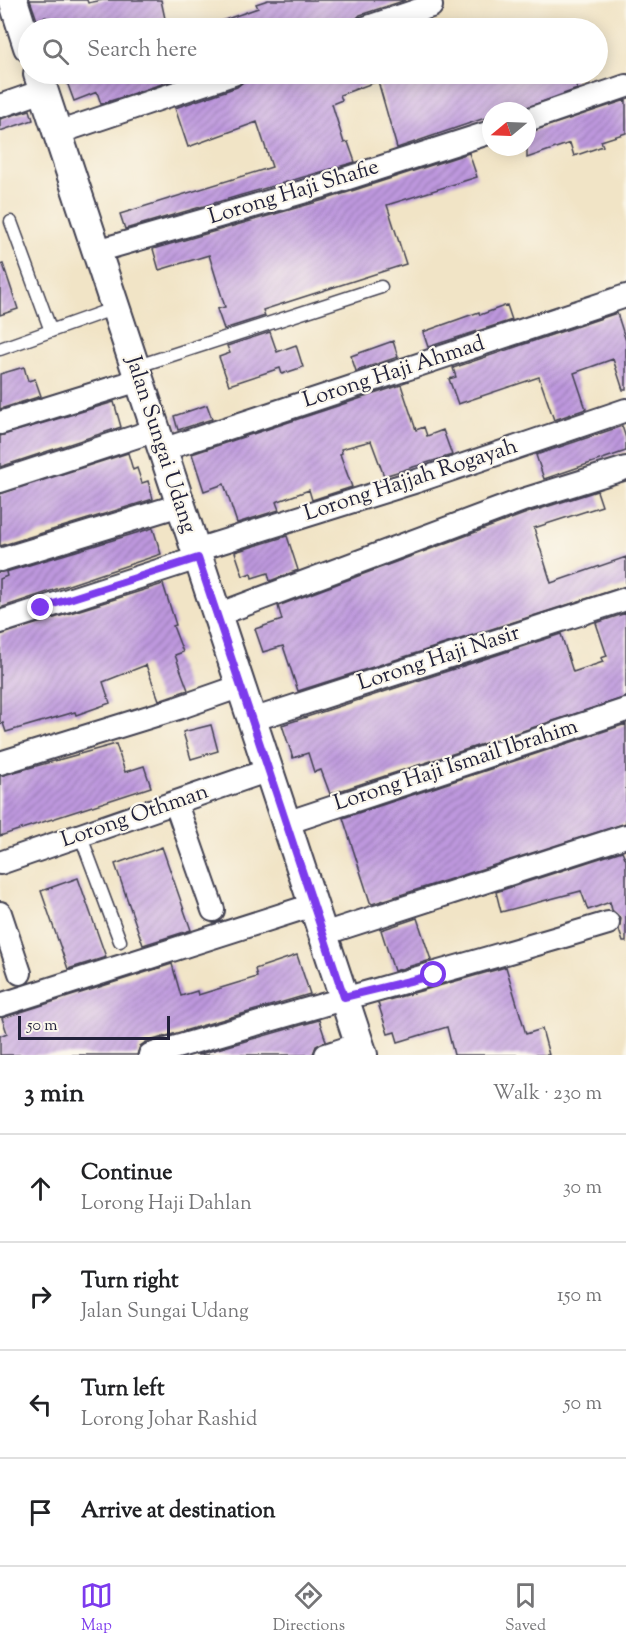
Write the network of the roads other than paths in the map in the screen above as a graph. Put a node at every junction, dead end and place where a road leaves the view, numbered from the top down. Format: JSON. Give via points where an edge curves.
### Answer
{"nodes":[{"id":1,"x":13,"y":0,"type":"edge"},
{"id":2,"x":431,"y":6,"type":"dead end"},
{"id":3,"x":19,"y":18,"type":"edge"},
{"id":4,"x":395,"y":18,"type":"edge"},
{"id":5,"x":37,"y":84,"type":"edge"},
{"id":6,"x":41,"y":84,"type":"edge"},
{"id":7,"x":203,"y":84,"type":"edge"},
{"id":8,"x":626,"y":86,"type":"edge"},
{"id":9,"x":0,"y":106,"type":"edge"},
{"id":10,"x":536,"y":117,"type":"edge"},
{"id":11,"x":57,"y":133,"type":"junction"},
{"id":12,"x":482,"y":135,"type":"edge"},
{"id":13,"x":11,"y":222,"type":"dead end"},
{"id":14,"x":97,"y":251,"type":"junction"},
{"id":15,"x":381,"y":287,"type":"dead end"},
{"id":16,"x":626,"y":296,"type":"edge"},
{"id":17,"x":115,"y":308,"type":"junction"},
{"id":18,"x":51,"y":331,"type":"junction"},
{"id":19,"x":0,"y":349,"type":"edge"},
{"id":20,"x":137,"y":374,"type":"junction"},
{"id":21,"x":626,"y":410,"type":"edge"},
{"id":22,"x":0,"y":423,"type":"edge"},
{"id":23,"x":159,"y":440,"type":"junction"},
{"id":24,"x":626,"y":468,"type":"edge"},
{"id":25,"x":0,"y":481,"type":"edge"},
{"id":26,"x":180,"y":505,"type":"junction"},
{"id":27,"x":197,"y":554,"type":"junction"},
{"id":28,"x":0,"y":560,"type":"edge"},
{"id":29,"x":626,"y":599,"type":"edge"},
{"id":30,"x":217,"y":615,"type":"junction"},
{"id":31,"x":0,"y":622,"type":"edge"},
{"id":32,"x":241,"y":686,"type":"junction"},
{"id":33,"x":626,"y":710,"type":"edge"},
{"id":34,"x":252,"y":720,"type":"junction"},
{"id":35,"x":0,"y":763,"type":"edge"},
{"id":36,"x":269,"y":770,"type":"junction"},
{"id":37,"x":176,"y":804,"type":"junction"},
{"id":38,"x":286,"y":823,"type":"junction"},
{"id":39,"x":626,"y":836,"type":"edge"},
{"id":40,"x":81,"y":837,"type":"junction"},
{"id":41,"x":0,"y":863,"type":"edge"},
{"id":42,"x":313,"y":905,"type":"junction"},
{"id":43,"x":213,"y":910,"type":"dead end"},
{"id":44,"x":0,"y":913,"type":"edge"},
{"id":45,"x":608,"y":922,"type":"dead end"},
{"id":46,"x":323,"y":934,"type":"junction"},
{"id":47,"x":120,"y":941,"type":"dead end"},
{"id":48,"x":20,"y":973,"type":"dead end"},
{"id":49,"x":344,"y":997,"type":"junction"},
{"id":50,"x":0,"y":1005,"type":"edge"},
{"id":51,"x":361,"y":1050,"type":"edge"},
{"id":52,"x":150,"y":1055,"type":"edge"},
{"id":53,"x":326,"y":1055,"type":"edge"}],
"edges":[{"from":1,"to":3,"type":"street"},
{"from":2,"to":4,"type":"street"},
{"from":5,"to":9,"type":"street"},
{"from":6,"to":11,"type":"street","name":"Jalan Sungai Udang"},
{"from":7,"to":11,"type":"street"},
{"from":8,"to":10,"type":"street"},
{"from":11,"to":14,"type":"street","name":"Jalan Sungai Udang"},
{"from":12,"to":14,"type":"street","name":"Lorong Haji Shafie","via":[[320,187]]},
{"from":13,"to":18,"type":"lane"},
{"from":14,"to":17,"type":"street","name":"Jalan Sungai Udang"},
{"from":15,"to":20,"type":"lane"},
{"from":16,"to":23,"type":"street","name":"Lorong Haji Ahmad"},
{"from":17,"to":18,"type":"lane"},
{"from":17,"to":20,"type":"street","name":"Jalan Sungai Udang"},
{"from":18,"to":19,"type":"lane"},
{"from":20,"to":22,"type":"street"},
{"from":20,"to":23,"type":"street","name":"Jalan Sungai Udang"},
{"from":21,"to":27,"type":"street","name":"Lorong Hajjah Rogayah"},
{"from":23,"to":25,"type":"street","name":"Lorong Haji Ahmad"},
{"from":23,"to":26,"type":"street","name":"Jalan Sungai Udang"},
{"from":24,"to":30,"type":"street","via":[[523,500]]},
{"from":26,"to":27,"type":"street","name":"Jalan Sungai Udang"},
{"from":26,"to":28,"type":"street"},
{"from":27,"to":30,"type":"street","name":"Jalan Sungai Udang"},
{"from":27,"to":31,"type":"street","name":"Lorong Hajjah Rogayah"},
{"from":29,"to":34,"type":"street","name":"Lorong Haji Nasir"},
{"from":30,"to":32,"type":"street","name":"Jalan Sungai Udang"},
{"from":32,"to":34,"type":"street","name":"Jalan Sungai Udang"},
{"from":32,"to":35,"type":"street"},
{"from":33,"to":38,"type":"street","name":"Lorong Haji Ismail Ibrahim"},
{"from":34,"to":36,"type":"street","name":"Jalan Sungai Udang"},
{"from":36,"to":37,"type":"street","name":"Lorong Othman"},
{"from":36,"to":38,"type":"street","name":"Jalan Sungai Udang"},
{"from":37,"to":40,"type":"street","name":"Lorong Othman"},
{"from":37,"to":43,"type":"street"},
{"from":38,"to":42,"type":"street","name":"Jalan Sungai Udang"},
{"from":39,"to":46,"type":"street"},
{"from":40,"to":41,"type":"street","name":"Lorong Othman"},
{"from":40,"to":47,"type":"lane"},
{"from":42,"to":46,"type":"street","name":"Jalan Sungai Udang"},
{"from":42,"to":50,"type":"street"},
{"from":44,"to":48,"type":"street"},
{"from":45,"to":49,"type":"street","via":[[434,975]]},
{"from":46,"to":49,"type":"street","name":"Jalan Sungai Udang"},
{"from":49,"to":51,"type":"street","name":"Jalan Sungai Udang"},
{"from":49,"to":52,"type":"street"},
{"from":51,"to":53,"type":"street"}]}
